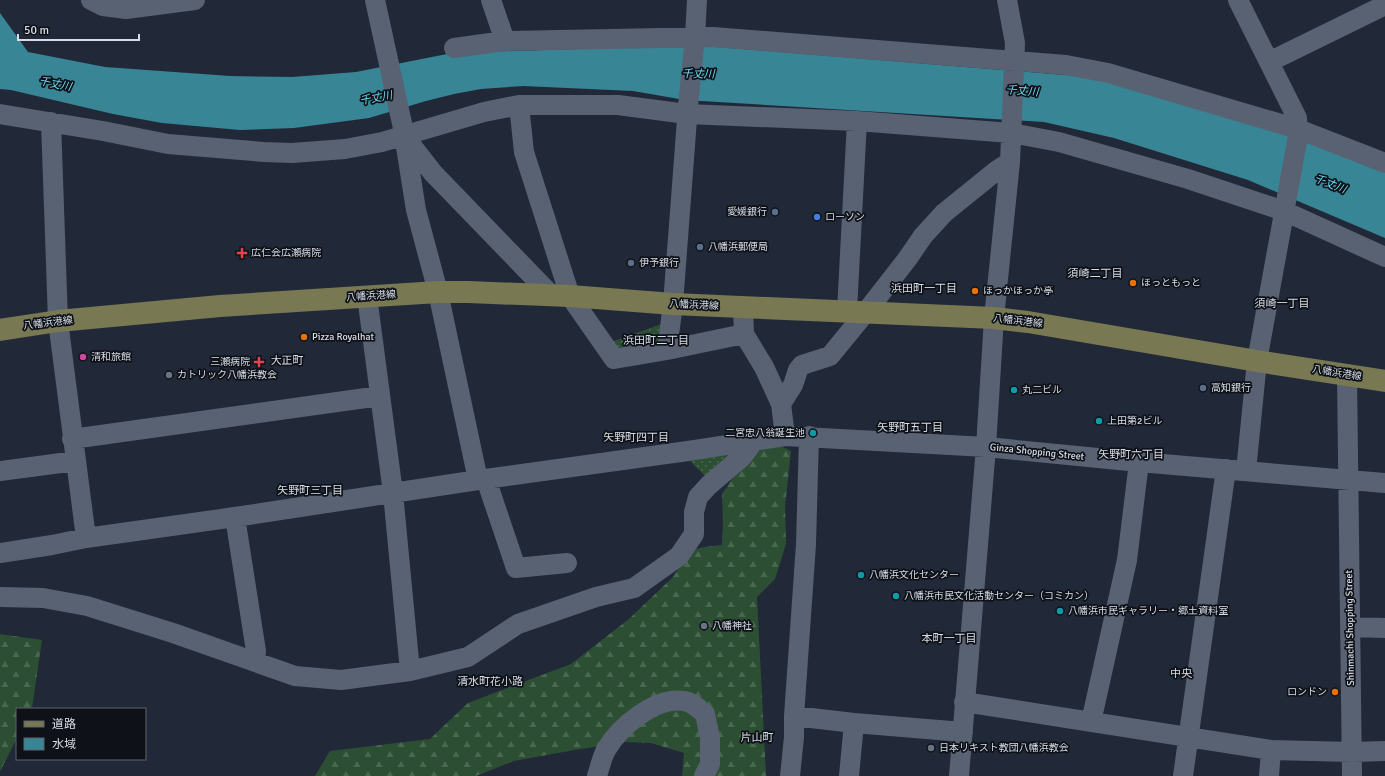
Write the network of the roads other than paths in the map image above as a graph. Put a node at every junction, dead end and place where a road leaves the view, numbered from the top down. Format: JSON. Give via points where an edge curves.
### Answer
{"nodes":[{"id":1,"x":91,"y":0,"type":"edge"},
{"id":2,"x":195,"y":0,"type":"edge"},
{"id":3,"x":375,"y":0,"type":"edge"},
{"id":4,"x":491,"y":0,"type":"edge"},
{"id":5,"x":697,"y":0,"type":"edge"},
{"id":6,"x":1007,"y":0,"type":"edge"},
{"id":7,"x":1238,"y":0,"type":"edge"},
{"id":8,"x":1385,"y":5,"type":"edge"},
{"id":9,"x":695,"y":38,"type":"junction"},
{"id":10,"x":505,"y":41,"type":"junction"},
{"id":11,"x":454,"y":48,"type":"dead end"},
{"id":12,"x":1269,"y":62,"type":"junction"},
{"id":13,"x":1015,"y":64,"type":"junction"},
{"id":14,"x":519,"y":105,"type":"junction"},
{"id":15,"x":687,"y":110,"type":"junction"},
{"id":16,"x":0,"y":114,"type":"edge"},
{"id":17,"x":857,"y":121,"type":"junction"},
{"id":18,"x":51,"y":122,"type":"junction"},
{"id":19,"x":1012,"y":128,"type":"junction"},
{"id":20,"x":403,"y":132,"type":"junction"},
{"id":21,"x":1298,"y":133,"type":"junction"},
{"id":22,"x":1010,"y":162,"type":"junction"},
{"id":23,"x":1385,"y":163,"type":"edge"},
{"id":24,"x":1284,"y":208,"type":"junction"},
{"id":25,"x":1385,"y":257,"type":"edge"},
{"id":26,"x":438,"y":292,"type":"junction"},
{"id":27,"x":367,"y":296,"type":"junction"},
{"id":28,"x":561,"y":296,"type":"junction"},
{"id":29,"x":674,"y":304,"type":"junction"},
{"id":30,"x":743,"y":307,"type":"junction"},
{"id":31,"x":856,"y":312,"type":"junction"},
{"id":32,"x":994,"y":318,"type":"junction"},
{"id":33,"x":58,"y":321,"type":"junction"},
{"id":34,"x":0,"y":330,"type":"edge"},
{"id":35,"x":744,"y":334,"type":"junction"},
{"id":36,"x":667,"y":350,"type":"junction"},
{"id":37,"x":1257,"y":361,"type":"junction"},
{"id":38,"x":1347,"y":375,"type":"junction"},
{"id":39,"x":1385,"y":381,"type":"edge"},
{"id":40,"x":380,"y":396,"type":"junction"},
{"id":41,"x":781,"y":404,"type":"junction"},
{"id":42,"x":785,"y":436,"type":"junction"},
{"id":43,"x":809,"y":436,"type":"junction"},
{"id":44,"x":72,"y":439,"type":"junction"},
{"id":45,"x":754,"y":441,"type":"junction"},
{"id":46,"x":986,"y":446,"type":"junction"},
{"id":47,"x":76,"y":461,"type":"junction"},
{"id":48,"x":1139,"y":462,"type":"junction"},
{"id":49,"x":1226,"y":469,"type":"junction"},
{"id":50,"x":0,"y":471,"type":"edge"},
{"id":51,"x":1246,"y":471,"type":"junction"},
{"id":52,"x":482,"y":479,"type":"junction"},
{"id":53,"x":1349,"y":479,"type":"junction"},
{"id":54,"x":1385,"y":482,"type":"edge"},
{"id":55,"x":393,"y":493,"type":"junction"},
{"id":56,"x":235,"y":517,"type":"junction"},
{"id":57,"x":86,"y":538,"type":"junction"},
{"id":58,"x":0,"y":553,"type":"edge"},
{"id":59,"x":567,"y":563,"type":"dead end"},
{"id":60,"x":0,"y":597,"type":"edge"},
{"id":61,"x":1350,"y":627,"type":"junction"},
{"id":62,"x":1385,"y":628,"type":"edge"},
{"id":63,"x":255,"y":662,"type":"junction"},
{"id":64,"x":410,"y":671,"type":"junction"},
{"id":65,"x":964,"y":702,"type":"junction"},
{"id":66,"x":794,"y":716,"type":"junction"},
{"id":67,"x":1092,"y":722,"type":"junction"},
{"id":68,"x":854,"y":724,"type":"junction"},
{"id":69,"x":962,"y":732,"type":"junction"},
{"id":70,"x":1189,"y":737,"type":"junction"},
{"id":71,"x":1271,"y":750,"type":"junction"},
{"id":72,"x":1385,"y":751,"type":"edge"},
{"id":73,"x":1352,"y":752,"type":"junction"},
{"id":74,"x":597,"y":776,"type":"edge"},
{"id":75,"x":704,"y":776,"type":"edge"},
{"id":76,"x":790,"y":776,"type":"edge"},
{"id":77,"x":850,"y":776,"type":"edge"},
{"id":78,"x":959,"y":776,"type":"edge"},
{"id":79,"x":1183,"y":776,"type":"edge"},
{"id":80,"x":1269,"y":776,"type":"edge"},
{"id":81,"x":1352,"y":776,"type":"edge"}],
"edges":[{"from":1,"to":2,"type":"street","via":[[103,6],[126,9]]},
{"from":3,"to":20,"type":"street"},
{"from":4,"to":10,"type":"street"},
{"from":5,"to":9,"type":"street"},
{"from":6,"to":13,"type":"street","via":[[1015,43]]},
{"from":7,"to":12,"type":"street"},
{"from":8,"to":12,"type":"street"},
{"from":9,"to":10,"type":"street"},
{"from":9,"to":13,"type":"street"},
{"from":9,"to":15,"type":"street"},
{"from":10,"to":11,"type":"street"},
{"from":12,"to":21,"type":"street","via":[[1297,118]]},
{"from":13,"to":19,"type":"street"},
{"from":13,"to":21,"type":"street","via":[[1066,65],[1108,73]]},
{"from":14,"to":15,"type":"street","via":[[618,105]]},
{"from":14,"to":20,"type":"street"},
{"from":14,"to":28,"type":"street","via":[[524,152]]},
{"from":15,"to":17,"type":"street"},
{"from":15,"to":29,"type":"street"},
{"from":16,"to":18,"type":"street"},
{"from":17,"to":19,"type":"street"},
{"from":17,"to":31,"type":"street"},
{"from":18,"to":20,"type":"street","via":[[168,144],[292,153],[345,149],[382,142]]},
{"from":18,"to":33,"type":"street"},
{"from":19,"to":22,"type":"street"},
{"from":19,"to":24,"type":"street"},
{"from":20,"to":26,"type":"street","via":[[416,210]]},
{"from":20,"to":28,"type":"street","via":[[433,173]]},
{"from":21,"to":23,"type":"street"},
{"from":21,"to":24,"type":"street"},
{"from":22,"to":31,"type":"street","via":[[944,213],[923,236],[908,258]]},
{"from":22,"to":32,"type":"street"},
{"from":24,"to":25,"type":"street"},
{"from":24,"to":37,"type":"street"},
{"from":26,"to":27,"type":"main road","name":"八幡浜港線"},
{"from":26,"to":28,"type":"main road","name":"八幡浜港線"},
{"from":26,"to":52,"type":"street"},
{"from":27,"to":33,"type":"main road","name":"八幡浜港線"},
{"from":27,"to":40,"type":"street"},
{"from":28,"to":29,"type":"main road","name":"八幡浜港線"},
{"from":28,"to":36,"type":"street","via":[[614,359]]},
{"from":29,"to":30,"type":"main road","name":"八幡浜港線"},
{"from":29,"to":36,"type":"street"},
{"from":30,"to":31,"type":"main road","name":"八幡浜港線"},
{"from":30,"to":35,"type":"street"},
{"from":31,"to":32,"type":"main road","name":"八幡浜港線"},
{"from":31,"to":41,"type":"street","via":[[830,356],[802,365]]},
{"from":32,"to":37,"type":"main road","name":"八幡浜港線"},
{"from":32,"to":46,"type":"street"},
{"from":33,"to":34,"type":"main road","name":"八幡浜港線"},
{"from":33,"to":44,"type":"street"},
{"from":35,"to":36,"type":"street"},
{"from":35,"to":41,"type":"street","via":[[764,367]]},
{"from":37,"to":38,"type":"main road","name":"八幡浜港線"},
{"from":37,"to":51,"type":"street"},
{"from":38,"to":39,"type":"main road","name":"八幡浜港線"},
{"from":38,"to":53,"type":"street","name":"Shinmachi Shopping Street"},
{"from":40,"to":44,"type":"street"},
{"from":40,"to":55,"type":"street"},
{"from":41,"to":42,"type":"street"},
{"from":42,"to":43,"type":"street","name":"Ginza Shopping Street"},
{"from":42,"to":45,"type":"street","name":"Ginza Shopping Street"},
{"from":43,"to":46,"type":"street","name":"Ginza Shopping Street"},
{"from":43,"to":66,"type":"street","via":[[806,544]]},
{"from":44,"to":47,"type":"street"},
{"from":45,"to":52,"type":"street","name":"Ginza Shopping Street"},
{"from":45,"to":64,"type":"street","via":[[742,457],[698,497],[694,512],[694,534],[679,556],[634,588],[596,597],[518,624],[468,657]]},
{"from":46,"to":48,"type":"street","name":"Ginza Shopping Street"},
{"from":46,"to":65,"type":"street"},
{"from":47,"to":50,"type":"street"},
{"from":47,"to":57,"type":"street"},
{"from":48,"to":49,"type":"street","name":"Ginza Shopping Street"},
{"from":48,"to":67,"type":"street","via":[[1127,560]]},
{"from":49,"to":51,"type":"street","name":"Ginza Shopping Street"},
{"from":49,"to":70,"type":"street"},
{"from":51,"to":53,"type":"street","name":"Ginza Shopping Street"},
{"from":52,"to":55,"type":"street","name":"Ginza Shopping Street"},
{"from":52,"to":59,"type":"street","via":[[516,568]]},
{"from":53,"to":54,"type":"street","name":"Ginza Shopping Street"},
{"from":53,"to":61,"type":"street","name":"Shinmachi Shopping Street"},
{"from":55,"to":56,"type":"street","name":"Ginza Shopping Street"},
{"from":55,"to":64,"type":"street"},
{"from":56,"to":57,"type":"street","name":"Ginza Shopping Street"},
{"from":56,"to":63,"type":"street","via":[[256,651]]},
{"from":57,"to":58,"type":"street","name":"Ginza Shopping Street"},
{"from":60,"to":63,"type":"street","via":[[43,598],[87,606]]},
{"from":61,"to":62,"type":"street"},
{"from":61,"to":73,"type":"street","name":"Shinmachi Shopping Street"},
{"from":63,"to":64,"type":"street","via":[[295,676],[341,680]]},
{"from":65,"to":67,"type":"street"},
{"from":65,"to":69,"type":"street"},
{"from":66,"to":68,"type":"street"},
{"from":66,"to":76,"type":"street"},
{"from":67,"to":70,"type":"street"},
{"from":68,"to":69,"type":"street"},
{"from":68,"to":77,"type":"street"},
{"from":69,"to":78,"type":"street"},
{"from":70,"to":71,"type":"street"},
{"from":70,"to":79,"type":"street"},
{"from":71,"to":73,"type":"street"},
{"from":71,"to":80,"type":"street"},
{"from":72,"to":73,"type":"street"},
{"from":73,"to":81,"type":"street","name":"Shinmachi Shopping Street"},
{"from":74,"to":75,"type":"street","via":[[606,750],[618,732],[638,714],[666,702],[684,701],[705,714],[710,738],[710,764]]}]}
